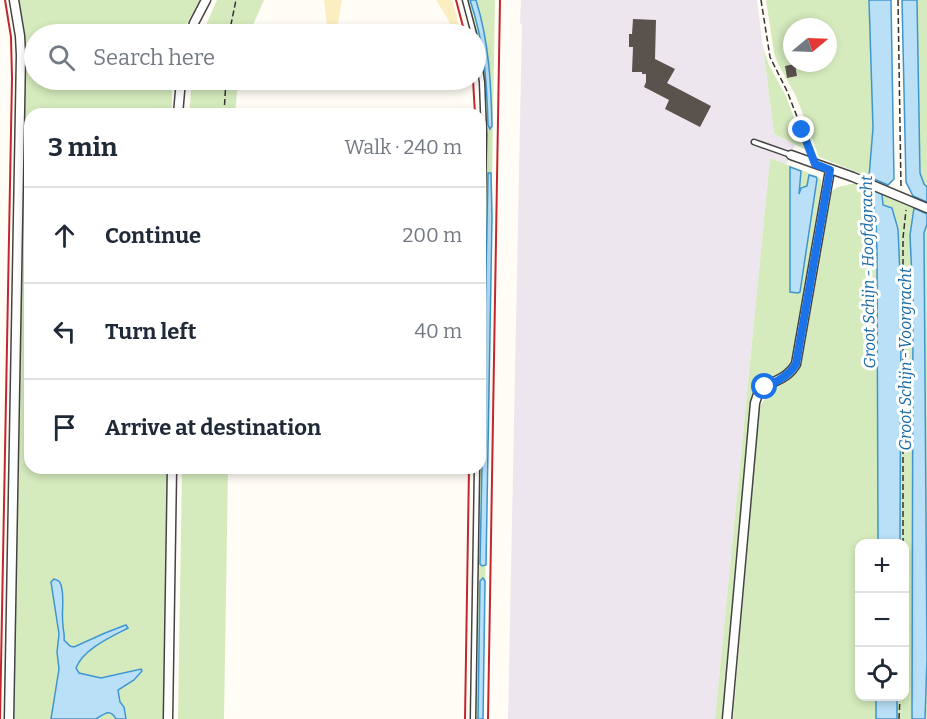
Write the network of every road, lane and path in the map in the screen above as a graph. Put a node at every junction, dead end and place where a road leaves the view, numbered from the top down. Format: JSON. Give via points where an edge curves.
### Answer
{"nodes":[{"id":1,"x":14,"y":0,"type":"edge"},
{"id":2,"x":206,"y":0,"type":"edge"},
{"id":3,"x":236,"y":0,"type":"edge"},
{"id":4,"x":465,"y":0,"type":"edge"},
{"id":5,"x":762,"y":0,"type":"edge"},
{"id":6,"x":898,"y":0,"type":"edge"},
{"id":7,"x":194,"y":24,"type":"edge"},
{"id":8,"x":231,"y":24,"type":"edge"},
{"id":9,"x":471,"y":24,"type":"edge"},
{"id":10,"x":181,"y":90,"type":"edge"},
{"id":11,"x":225,"y":90,"type":"edge"},
{"id":12,"x":482,"y":90,"type":"edge"},
{"id":13,"x":179,"y":108,"type":"edge"},
{"id":14,"x":224,"y":108,"type":"edge"},
{"id":15,"x":483,"y":108,"type":"edge"},
{"id":16,"x":754,"y":142,"type":"dead end"},
{"id":17,"x":791,"y":155,"type":"joint"},
{"id":18,"x":815,"y":164,"type":"junction"},
{"id":19,"x":830,"y":170,"type":"junction"},
{"id":20,"x":904,"y":199,"type":"junction"},
{"id":21,"x":927,"y":208,"type":"edge"},
{"id":22,"x":172,"y":474,"type":"edge"},
{"id":23,"x":477,"y":474,"type":"edge"},
{"id":24,"x":903,"y":539,"type":"edge"},
{"id":25,"x":900,"y":701,"type":"edge"},
{"id":26,"x":9,"y":719,"type":"edge"},
{"id":27,"x":168,"y":719,"type":"edge"},
{"id":28,"x":473,"y":719,"type":"edge"},
{"id":29,"x":727,"y":719,"type":"edge"},
{"id":30,"x":899,"y":719,"type":"edge"}],
"edges":[{"from":1,"to":26,"type":"street","via":[[21,55]]},
{"from":2,"to":7,"type":"street"},
{"from":3,"to":8,"type":"path"},
{"from":4,"to":9,"type":"lane"},
{"from":5,"to":18,"type":"path","via":[[770,57]]},
{"from":6,"to":20,"type":"path"},
{"from":10,"to":13,"type":"street"},
{"from":11,"to":14,"type":"path"},
{"from":12,"to":15,"type":"lane"},
{"from":16,"to":17,"type":"lane"},
{"from":17,"to":18,"type":"street"},
{"from":18,"to":19,"type":"street"},
{"from":19,"to":20,"type":"street"},
{"from":19,"to":29,"type":"street","via":[[796,364],[785,377],[765,387],[755,403]]},
{"from":20,"to":21,"type":"street"},
{"from":20,"to":24,"type":"path"},
{"from":22,"to":27,"type":"street"},
{"from":23,"to":28,"type":"lane"},
{"from":25,"to":30,"type":"path"}]}
